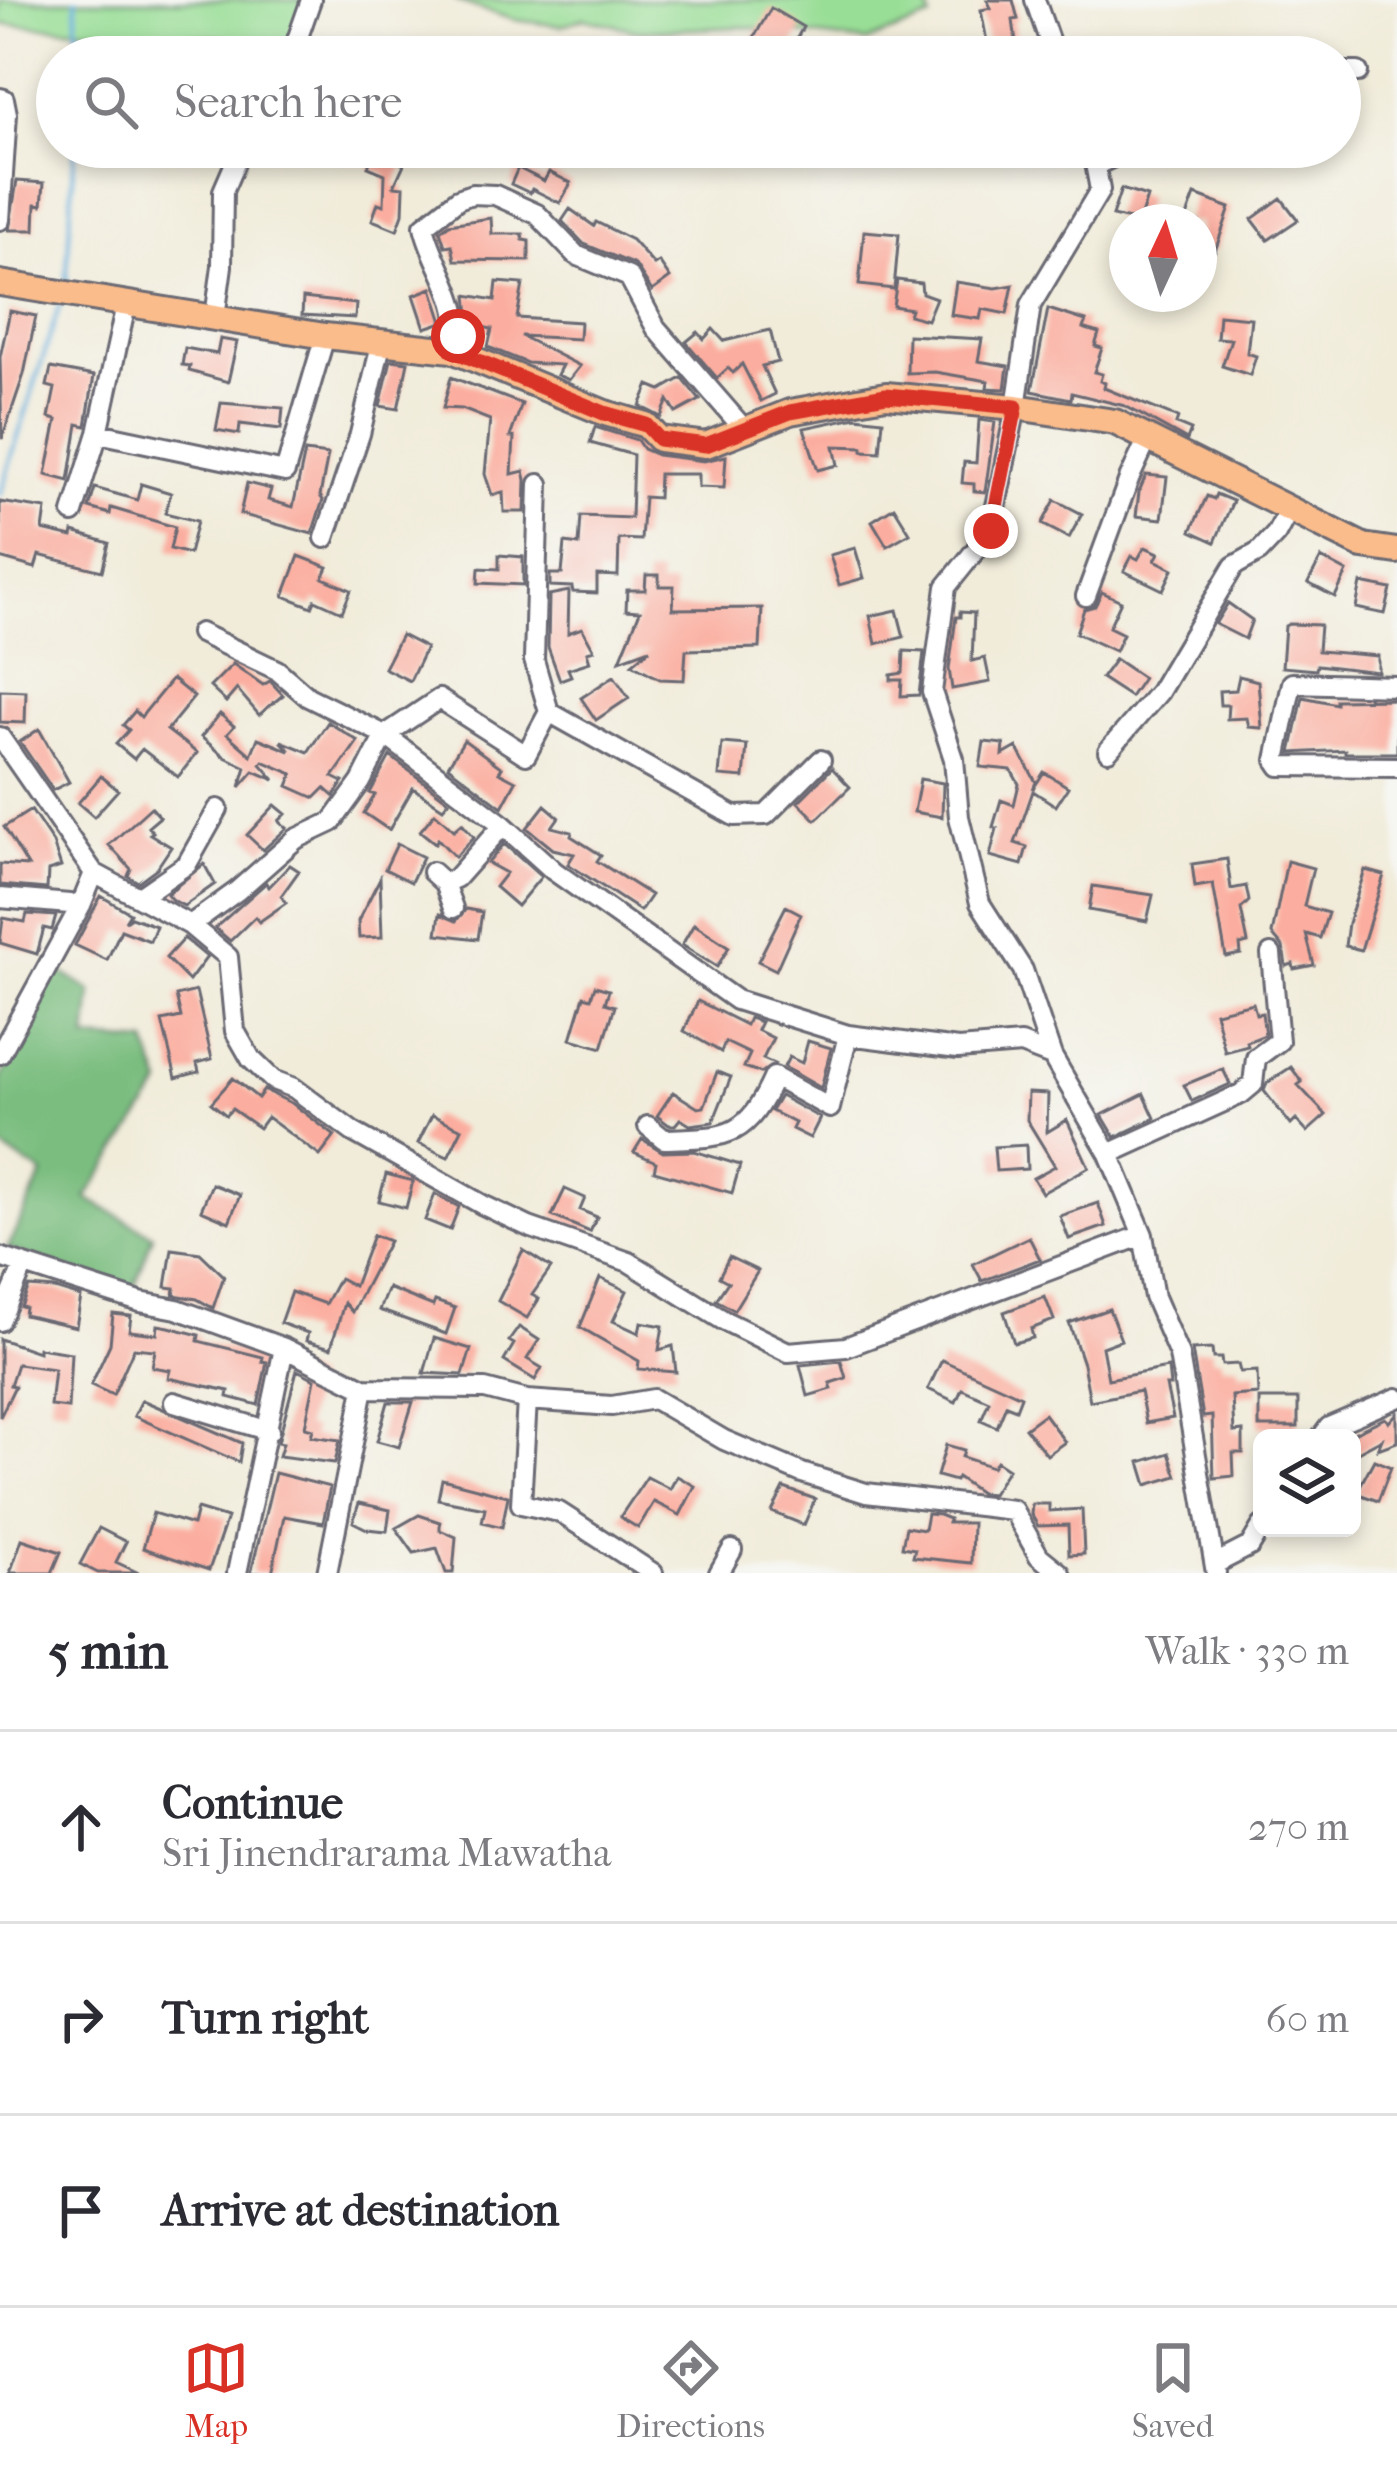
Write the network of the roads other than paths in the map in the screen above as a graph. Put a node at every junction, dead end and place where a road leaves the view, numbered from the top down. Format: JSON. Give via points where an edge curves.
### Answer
{"nodes":[{"id":1,"x":311,"y":0,"type":"edge"},
{"id":2,"x":1035,"y":0,"type":"edge"},
{"id":3,"x":298,"y":36,"type":"edge"},
{"id":4,"x":1048,"y":36,"type":"edge"},
{"id":5,"x":0,"y":98,"type":"edge"},
{"id":6,"x":233,"y":168,"type":"edge"},
{"id":7,"x":1096,"y":168,"type":"edge"},
{"id":8,"x":0,"y":220,"type":"edge"},
{"id":9,"x":0,"y":283,"type":"edge"},
{"id":10,"x":127,"y":304,"type":"junction"},
{"id":11,"x":215,"y":316,"type":"junction"},
{"id":12,"x":325,"y":336,"type":"junction"},
{"id":13,"x":382,"y":340,"type":"junction"},
{"id":14,"x":452,"y":350,"type":"junction"},
{"id":15,"x":1016,"y":407,"type":"junction"},
{"id":16,"x":744,"y":429,"type":"junction"},
{"id":17,"x":98,"y":433,"type":"junction"},
{"id":18,"x":1148,"y":439,"type":"junction"},
{"id":19,"x":539,"y":484,"type":"dead end"},
{"id":20,"x":1288,"y":510,"type":"junction"},
{"id":21,"x":73,"y":513,"type":"dead end"},
{"id":22,"x":325,"y":538,"type":"dead end"},
{"id":23,"x":1397,"y":551,"type":"edge"},
{"id":24,"x":1086,"y":596,"type":"dead end"},
{"id":25,"x":200,"y":633,"type":"dead end"},
{"id":26,"x":1397,"y":686,"type":"edge"},
{"id":27,"x":549,"y":712,"type":"junction"},
{"id":28,"x":385,"y":735,"type":"junction"},
{"id":29,"x":0,"y":736,"type":"edge"},
{"id":30,"x":1108,"y":751,"type":"dead end"},
{"id":31,"x":821,"y":760,"type":"dead end"},
{"id":32,"x":1397,"y":767,"type":"edge"},
{"id":33,"x":218,"y":808,"type":"dead end"},
{"id":34,"x":503,"y":825,"type":"junction"},
{"id":35,"x":94,"y":873,"type":"junction"},
{"id":36,"x":141,"y":896,"type":"junction"},
{"id":37,"x":0,"y":898,"type":"edge"},
{"id":38,"x":81,"y":905,"type":"junction"},
{"id":39,"x":453,"y":908,"type":"dead end"},
{"id":40,"x":190,"y":925,"type":"junction"},
{"id":41,"x":1271,"y":954,"type":"dead end"},
{"id":42,"x":848,"y":1035,"type":"junction"},
{"id":43,"x":0,"y":1054,"type":"edge"},
{"id":44,"x":1052,"y":1056,"type":"junction"},
{"id":45,"x":649,"y":1126,"type":"dead end"},
{"id":46,"x":1109,"y":1154,"type":"junction"},
{"id":47,"x":1143,"y":1235,"type":"junction"},
{"id":48,"x":0,"y":1257,"type":"edge"},
{"id":49,"x":23,"y":1265,"type":"junction"},
{"id":50,"x":0,"y":1321,"type":"edge"},
{"id":51,"x":284,"y":1348,"type":"junction"},
{"id":52,"x":364,"y":1388,"type":"junction"},
{"id":53,"x":1397,"y":1398,"type":"edge"},
{"id":54,"x":527,"y":1400,"type":"junction"},
{"id":55,"x":174,"y":1402,"type":"dead end"},
{"id":56,"x":1328,"y":1429,"type":"edge"},
{"id":57,"x":269,"y":1431,"type":"junction"},
{"id":58,"x":1255,"y":1537,"type":"edge"},
{"id":59,"x":732,"y":1550,"type":"dead end"},
{"id":60,"x":1215,"y":1569,"type":"edge"},
{"id":61,"x":237,"y":1573,"type":"edge"},
{"id":62,"x":327,"y":1573,"type":"edge"},
{"id":63,"x":652,"y":1573,"type":"edge"},
{"id":64,"x":719,"y":1573,"type":"edge"},
{"id":65,"x":1060,"y":1573,"type":"edge"}],
"edges":[{"from":1,"to":3,"type":"street"},
{"from":2,"to":4,"type":"street"},
{"from":5,"to":8,"type":"street","via":[[8,114]]},
{"from":6,"to":11,"type":"street","via":[[224,191]]},
{"from":7,"to":15,"type":"street","via":[[1100,190],[1030,305]]},
{"from":9,"to":10,"type":"main road"},
{"from":10,"to":11,"type":"main road"},
{"from":10,"to":17,"type":"street"},
{"from":11,"to":12,"type":"main road"},
{"from":12,"to":13,"type":"main road"},
{"from":12,"to":17,"type":"street","via":[[285,472]]},
{"from":13,"to":14,"type":"main road"},
{"from":13,"to":22,"type":"street"},
{"from":14,"to":16,"type":"main road","via":[[646,425],[659,439],[706,445]]},
{"from":14,"to":16,"type":"street","via":[[459,316],[424,226],[458,199],[496,195],[537,214],[576,255],[629,277],[656,328]]},
{"from":15,"to":16,"type":"main road","via":[[886,395]]},
{"from":15,"to":18,"type":"main road","via":[[1115,422]]},
{"from":15,"to":44,"type":"street","via":[[991,531],[946,587],[932,692],[980,904],[1023,970]]},
{"from":17,"to":21,"type":"street"},
{"from":18,"to":20,"type":"main road"},
{"from":18,"to":24,"type":"street"},
{"from":19,"to":27,"type":"street","via":[[534,660]]},
{"from":20,"to":23,"type":"main road","via":[[1364,546]]},
{"from":20,"to":30,"type":"street","via":[[1259,552],[1234,566],[1159,692]]},
{"from":25,"to":28,"type":"street"},
{"from":26,"to":32,"type":"street","via":[[1292,683],[1276,760]]},
{"from":27,"to":28,"type":"street","via":[[526,755],[439,699]]},
{"from":27,"to":31,"type":"street","via":[[734,815],[766,815]]},
{"from":28,"to":34,"type":"street"},
{"from":28,"to":40,"type":"street","via":[[332,822],[296,839]]},
{"from":29,"to":35,"type":"street"},
{"from":33,"to":36,"type":"street","via":[[187,864]]},
{"from":34,"to":39,"type":"street","via":[[456,878],[438,878]]},
{"from":34,"to":42,"type":"street","via":[[554,871],[736,1000]]},
{"from":35,"to":36,"type":"street"},
{"from":35,"to":38,"type":"street"},
{"from":36,"to":40,"type":"street"},
{"from":37,"to":38,"type":"street"},
{"from":38,"to":43,"type":"street"},
{"from":40,"to":47,"type":"street","via":[[228,957],[235,1031],[273,1080],[483,1205],[629,1262],[788,1352],[845,1348]]},
{"from":41,"to":46,"type":"street","via":[[1279,1041],[1256,1058],[1253,1084]]},
{"from":42,"to":44,"type":"street","via":[[958,1049],[1021,1044]]},
{"from":42,"to":45,"type":"street","via":[[830,1108],[774,1078],[740,1131],[664,1139]]},
{"from":44,"to":46,"type":"street"},
{"from":46,"to":47,"type":"street"},
{"from":47,"to":60,"type":"street","via":[[1154,1297],[1179,1355]]},
{"from":48,"to":49,"type":"street"},
{"from":49,"to":50,"type":"street"},
{"from":49,"to":51,"type":"street"},
{"from":51,"to":52,"type":"street"},
{"from":51,"to":57,"type":"street"},
{"from":52,"to":54,"type":"street","via":[[484,1389]]},
{"from":52,"to":62,"type":"street"},
{"from":53,"to":56,"type":"street"},
{"from":54,"to":63,"type":"street","via":[[521,1504],[559,1511]]},
{"from":54,"to":65,"type":"street","via":[[612,1406],[654,1399],[724,1440],[866,1493],[1013,1510],[1039,1556]]},
{"from":55,"to":57,"type":"street"},
{"from":57,"to":61,"type":"street"},
{"from":58,"to":60,"type":"street"},
{"from":59,"to":64,"type":"street"}]}
